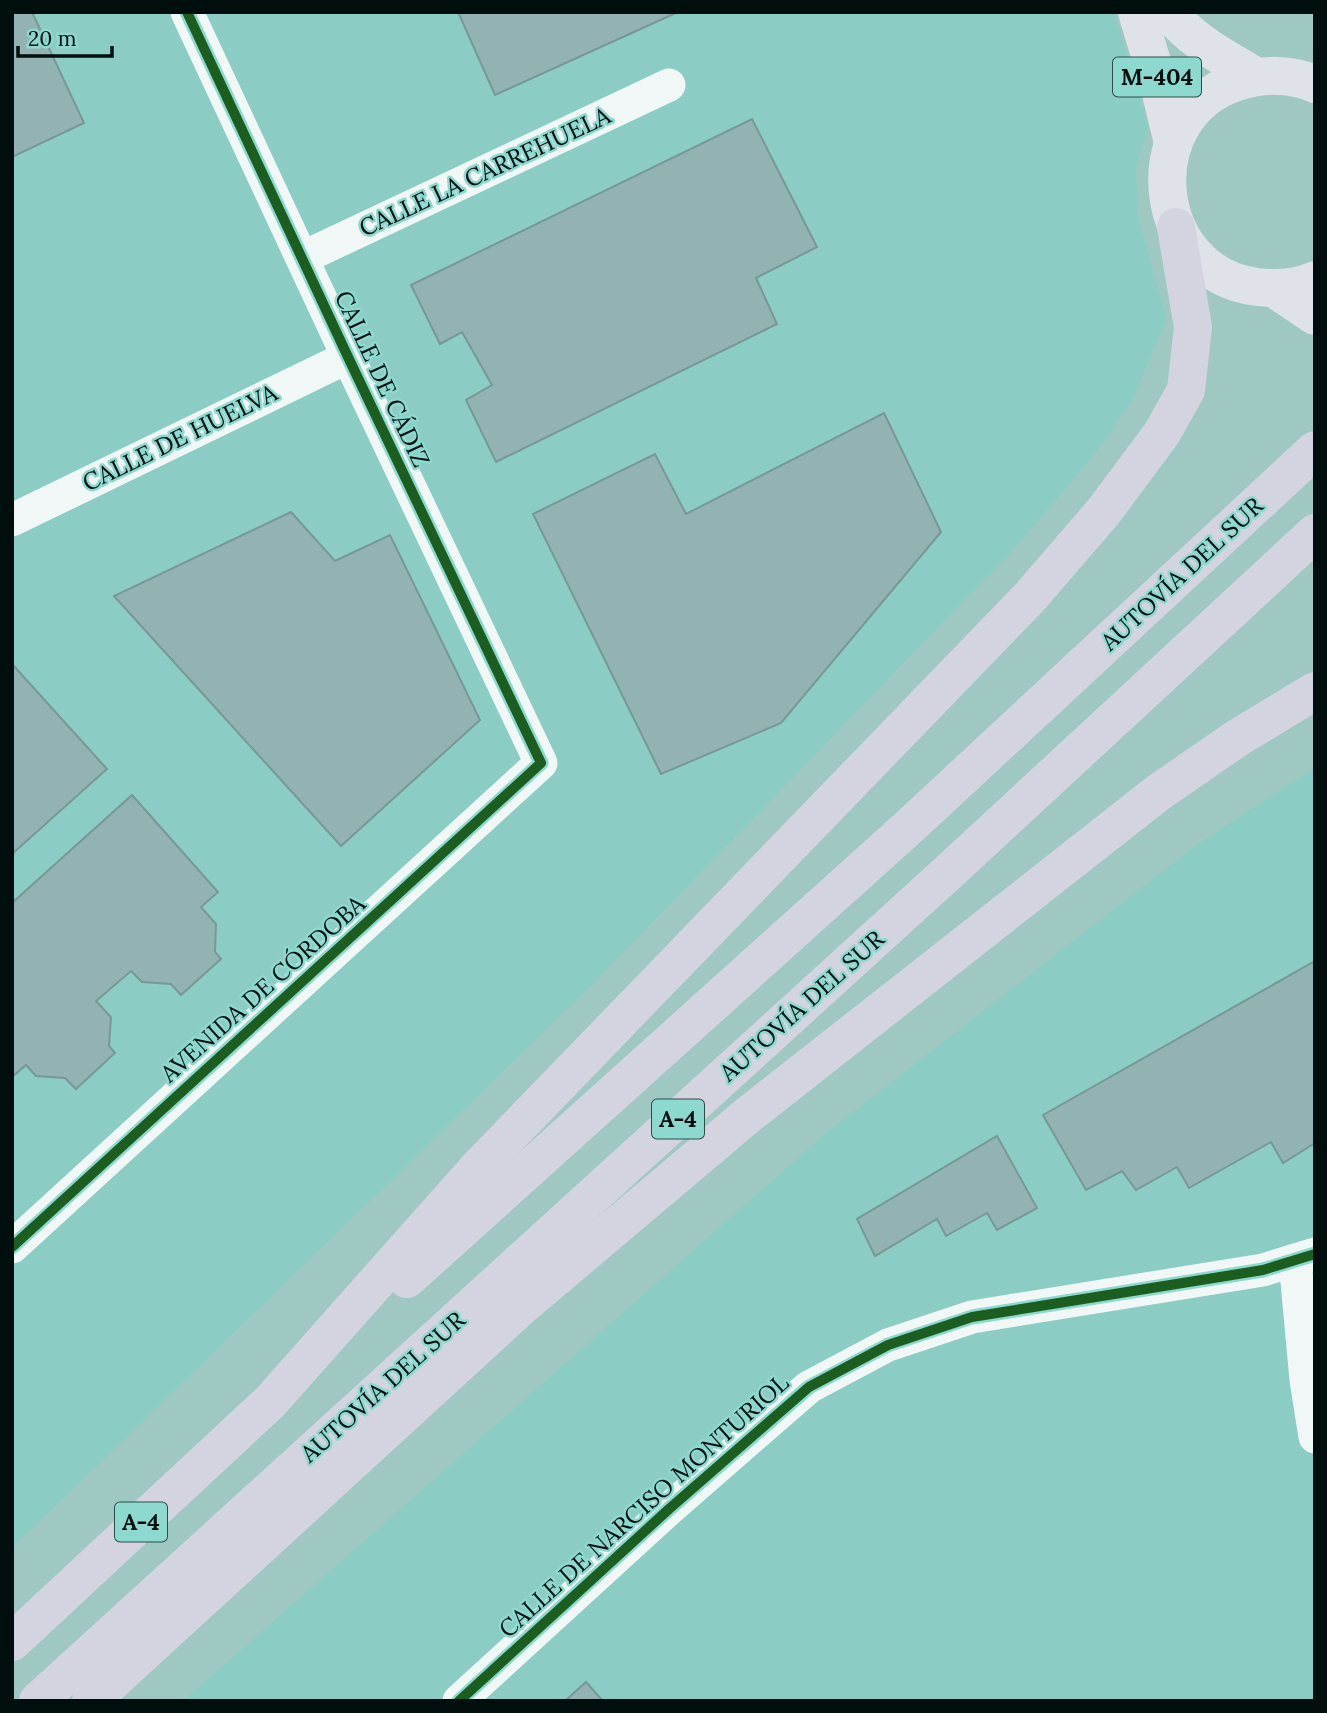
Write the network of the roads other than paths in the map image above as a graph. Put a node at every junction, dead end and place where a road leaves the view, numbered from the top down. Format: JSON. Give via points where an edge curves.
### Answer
{"nodes":[{"id":1,"x":187,"y":12,"type":"edge"},
{"id":2,"x":1136,"y":12,"type":"edge"},
{"id":3,"x":1170,"y":12,"type":"edge"},
{"id":4,"x":1255,"y":76,"type":"junction"},
{"id":5,"x":1315,"y":84,"type":"edge"},
{"id":6,"x":669,"y":85,"type":"dead end"},
{"id":7,"x":1173,"y":143,"type":"junction"},
{"id":8,"x":1176,"y":227,"type":"junction"},
{"id":9,"x":302,"y":258,"type":"junction"},
{"id":10,"x":1315,"y":280,"type":"edge"},
{"id":11,"x":1275,"y":289,"type":"junction"},
{"id":12,"x":1315,"y":316,"type":"edge"},
{"id":13,"x":348,"y":357,"type":"junction"},
{"id":14,"x":1315,"y":450,"type":"edge"},
{"id":15,"x":12,"y":520,"type":"edge"},
{"id":16,"x":1315,"y":533,"type":"edge"},
{"id":17,"x":1315,"y":691,"type":"edge"},
{"id":18,"x":541,"y":763,"type":"joint"},
{"id":19,"x":12,"y":1247,"type":"edge"},
{"id":20,"x":1305,"y":1257,"type":"edge"},
{"id":21,"x":270,"y":1402,"type":"junction"},
{"id":22,"x":1315,"y":1437,"type":"edge"},
{"id":23,"x":12,"y":1642,"type":"edge"},
{"id":24,"x":38,"y":1701,"type":"edge"},
{"id":25,"x":91,"y":1701,"type":"edge"},
{"id":26,"x":459,"y":1701,"type":"edge"}],
"edges":[{"from":1,"to":9,"type":"street","name":"CALLE DE CÁDIZ"},
{"from":2,"to":7,"type":"main road","number":"M-404"},
{"from":3,"to":4,"type":"main road","number":"M-404","via":[[1210,49]]},
{"from":4,"to":5,"type":"main road","number":"M-404","via":[[1284,75]]},
{"from":4,"to":7,"type":"main road","number":"M-404","via":[[1225,86],[1202,101]]},
{"from":6,"to":9,"type":"street","name":"CALLE LA CARREHUELA"},
{"from":7,"to":8,"type":"main road","number":"M-404","via":[[1166,195]]},
{"from":8,"to":11,"type":"main road","number":"M-404","via":[[1194,254],[1216,273],[1244,285]]},
{"from":8,"to":21,"type":"highway","via":[[1193,327],[1186,390],[1162,433],[1104,511],[1020,608],[476,1170]]},
{"from":9,"to":13,"type":"street","name":"CALLE DE CÁDIZ"},
{"from":10,"to":11,"type":"main road","number":"M-404"},
{"from":11,"to":12,"type":"main road","number":"M-404"},
{"from":13,"to":15,"type":"street","name":"CALLE DE HUELVA"},
{"from":13,"to":18,"type":"street","name":"CALLE DE CÁDIZ"},
{"from":14,"to":21,"type":"highway","name":"AUTOVÍA DEL SUR","number":"A-4","via":[[911,825]]},
{"from":16,"to":24,"type":"highway","name":"AUTOVÍA DEL SUR","number":"A-4"},
{"from":17,"to":25,"type":"highway","via":[[1159,792],[748,1115],[522,1306]]},
{"from":18,"to":19,"type":"street","name":"AVENIDA DE CÓRDOBA"},
{"from":20,"to":22,"type":"street","via":[[1306,1380]]},
{"from":20,"to":26,"type":"street","name":"CALLE DE NARCISO MONTURIOL","via":[[1263,1270],[972,1317],[888,1345],[809,1387]]},
{"from":21,"to":23,"type":"highway","number":"A-4"}]}
